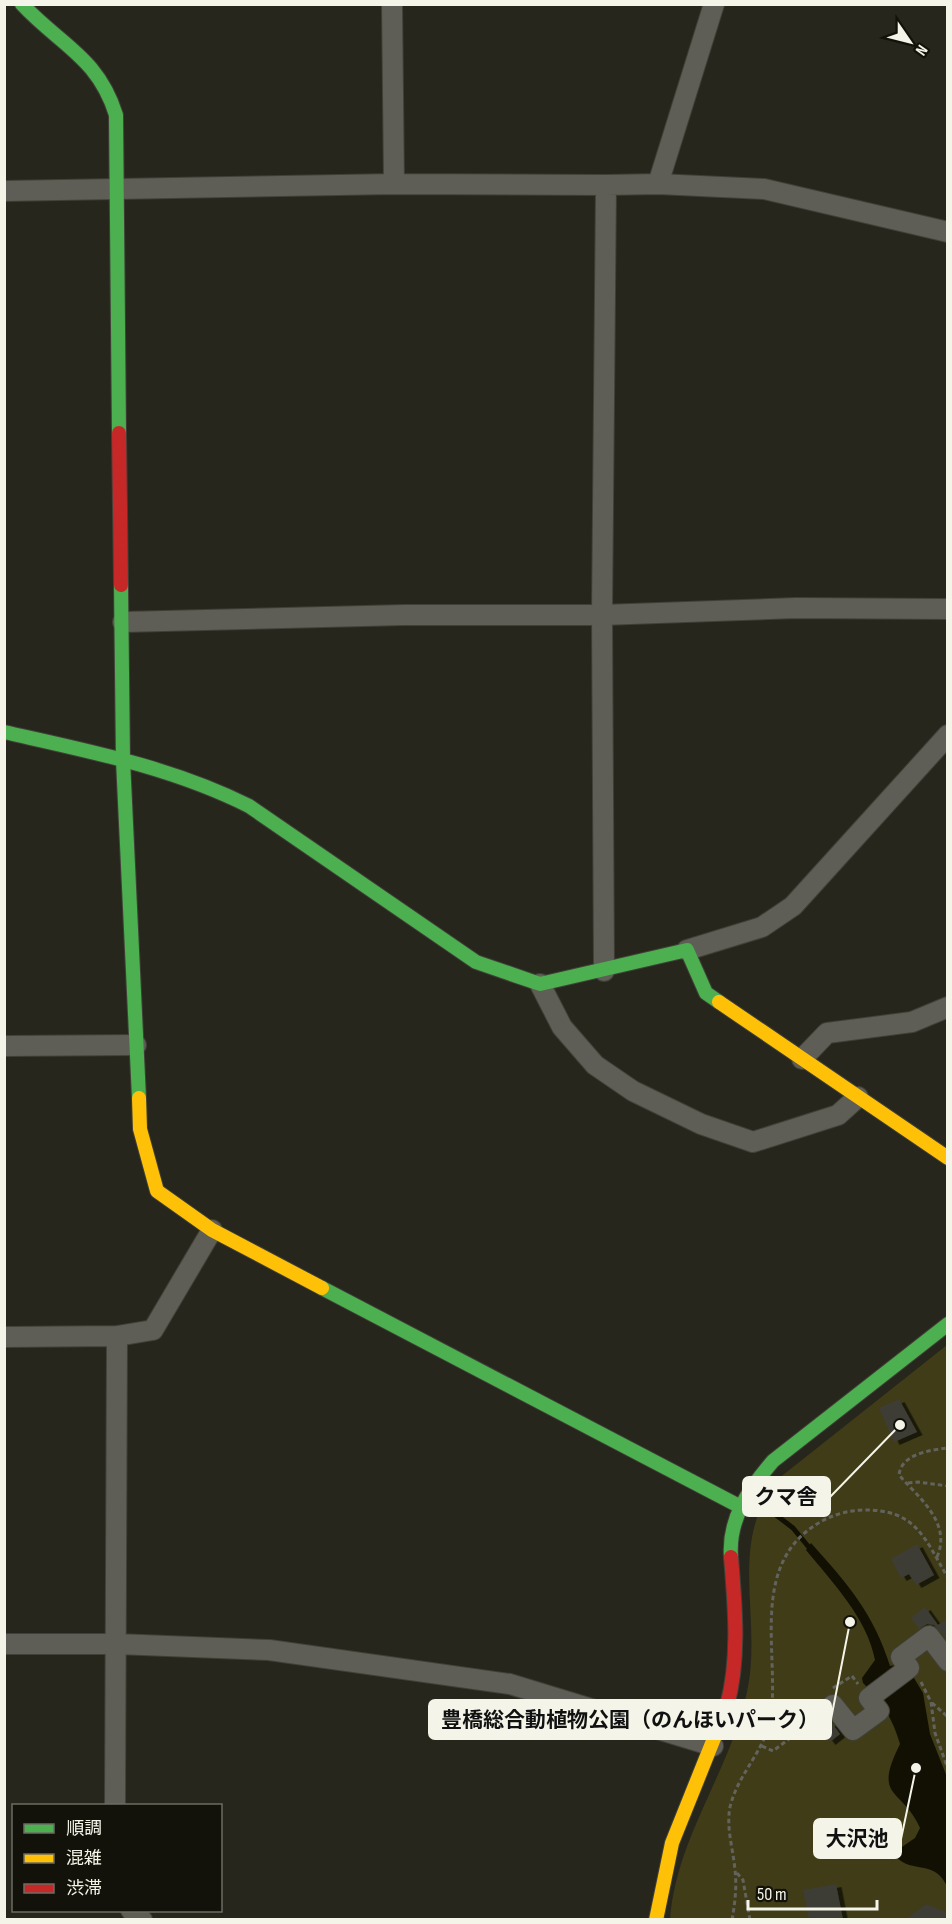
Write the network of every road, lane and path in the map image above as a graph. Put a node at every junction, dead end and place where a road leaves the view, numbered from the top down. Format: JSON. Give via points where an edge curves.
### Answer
{"nodes":[{"id":1,"x":22,"y":4,"type":"edge"},
{"id":2,"x":392,"y":4,"type":"edge"},
{"id":3,"x":714,"y":4,"type":"edge"},
{"id":4,"x":394,"y":184,"type":"junction"},
{"id":5,"x":658,"y":184,"type":"junction"},
{"id":6,"x":606,"y":185,"type":"junction"},
{"id":7,"x":4,"y":190,"type":"edge"},
{"id":8,"x":116,"y":190,"type":"junction"},
{"id":9,"x":948,"y":232,"type":"edge"},
{"id":10,"x":948,"y":609,"type":"edge"},
{"id":11,"x":602,"y":615,"type":"junction"},
{"id":12,"x":123,"y":622,"type":"junction"},
{"id":13,"x":4,"y":732,"type":"edge"},
{"id":14,"x":948,"y":735,"type":"edge"},
{"id":15,"x":123,"y":760,"type":"junction"},
{"id":16,"x":687,"y":950,"type":"junction"},
{"id":17,"x":604,"y":971,"type":"junction"},
{"id":18,"x":540,"y":984,"type":"junction"},
{"id":19,"x":948,"y":1007,"type":"edge"},
{"id":20,"x":136,"y":1045,"type":"junction"},
{"id":21,"x":4,"y":1046,"type":"edge"},
{"id":22,"x":802,"y":1059,"type":"junction"},
{"id":23,"x":858,"y":1097,"type":"junction"},
{"id":24,"x":948,"y":1158,"type":"edge"},
{"id":25,"x":212,"y":1230,"type":"junction"},
{"id":26,"x":948,"y":1324,"type":"edge"},
{"id":27,"x":117,"y":1336,"type":"junction"},
{"id":28,"x":4,"y":1337,"type":"edge"},
{"id":29,"x":948,"y":1448,"type":"edge"},
{"id":30,"x":906,"y":1484,"type":"junction"},
{"id":31,"x":948,"y":1486,"type":"edge"},
{"id":32,"x":740,"y":1506,"type":"junction"},
{"id":33,"x":936,"y":1558,"type":"junction"},
{"id":34,"x":948,"y":1578,"type":"edge"},
{"id":35,"x":4,"y":1644,"type":"edge"},
{"id":36,"x":117,"y":1644,"type":"junction"},
{"id":37,"x":948,"y":1661,"type":"edge"},
{"id":38,"x":917,"y":1677,"type":"dead end"},
{"id":39,"x":931,"y":1702,"type":"junction"},
{"id":40,"x":948,"y":1717,"type":"edge"},
{"id":41,"x":811,"y":1723,"type":"dead end"},
{"id":42,"x":789,"y":1739,"type":"dead end"},
{"id":43,"x":713,"y":1746,"type":"junction"},
{"id":44,"x":762,"y":1746,"type":"junction"},
{"id":45,"x":948,"y":1768,"type":"edge"},
{"id":46,"x":115,"y":1804,"type":"edge"},
{"id":47,"x":736,"y":1871,"type":"junction"},
{"id":48,"x":656,"y":1920,"type":"edge"},
{"id":49,"x":732,"y":1920,"type":"edge"},
{"id":50,"x":750,"y":1920,"type":"edge"}],
"edges":[{"from":1,"to":8,"type":"street","via":[[37,23],[83,56],[111,93],[116,115]]},
{"from":2,"to":4,"type":"street"},
{"from":3,"to":5,"type":"street"},
{"from":4,"to":6,"type":"street"},
{"from":4,"to":8,"type":"street"},
{"from":5,"to":6,"type":"street"},
{"from":5,"to":9,"type":"street","via":[[764,189]]},
{"from":6,"to":11,"type":"street"},
{"from":7,"to":8,"type":"street"},
{"from":8,"to":12,"type":"street"},
{"from":10,"to":11,"type":"street","via":[[796,608]]},
{"from":11,"to":12,"type":"street"},
{"from":11,"to":17,"type":"street"},
{"from":12,"to":15,"type":"street"},
{"from":13,"to":15,"type":"street"},
{"from":14,"to":16,"type":"street","via":[[793,906],[762,927]]},
{"from":15,"to":18,"type":"street","via":[[223,791],[476,962]]},
{"from":15,"to":20,"type":"street"},
{"from":16,"to":17,"type":"street"},
{"from":16,"to":22,"type":"street","via":[[706,993]]},
{"from":17,"to":18,"type":"street"},
{"from":18,"to":23,"type":"street","via":[[562,1027],[595,1065],[633,1091],[701,1124],[753,1142],[838,1115]]},
{"from":19,"to":22,"type":"street","via":[[912,1022],[827,1033]]},
{"from":20,"to":21,"type":"street"},
{"from":20,"to":25,"type":"street","via":[[140,1129],[157,1191]]},
{"from":22,"to":23,"type":"street"},
{"from":23,"to":24,"type":"street"},
{"from":25,"to":27,"type":"street","via":[[153,1330]]},
{"from":25,"to":32,"type":"street"},
{"from":26,"to":32,"type":"street","via":[[773,1461]]},
{"from":27,"to":28,"type":"street"},
{"from":27,"to":36,"type":"street"},
{"from":29,"to":30,"type":"path","via":[[909,1458],[899,1475]]},
{"from":30,"to":31,"type":"path"},
{"from":30,"to":33,"type":"path","via":[[926,1501],[942,1528],[942,1547]]},
{"from":32,"to":43,"type":"street","via":[[730,1548],[736,1663],[726,1712]]},
{"from":33,"to":34,"type":"path"},
{"from":33,"to":44,"type":"path","via":[[920,1529],[879,1511],[835,1515],[798,1539],[785,1557],[775,1585],[771,1624],[772,1708]]},
{"from":35,"to":36,"type":"street"},
{"from":36,"to":43,"type":"street","via":[[269,1650],[510,1684]]},
{"from":36,"to":46,"type":"street"},
{"from":37,"to":41,"type":"street","via":[[929,1636],[901,1657],[909,1668],[869,1698],[879,1711],[853,1730],[834,1705]]},
{"from":38,"to":39,"type":"path"},
{"from":39,"to":40,"type":"path"},
{"from":39,"to":45,"type":"path","via":[[935,1733]]},
{"from":42,"to":44,"type":"path","via":[[773,1751]]},
{"from":43,"to":48,"type":"street","via":[[672,1843]]},
{"from":44,"to":47,"type":"path","via":[[741,1777],[731,1804],[728,1822]]},
{"from":47,"to":49,"type":"path"},
{"from":47,"to":50,"type":"path","via":[[743,1880]]}]}
